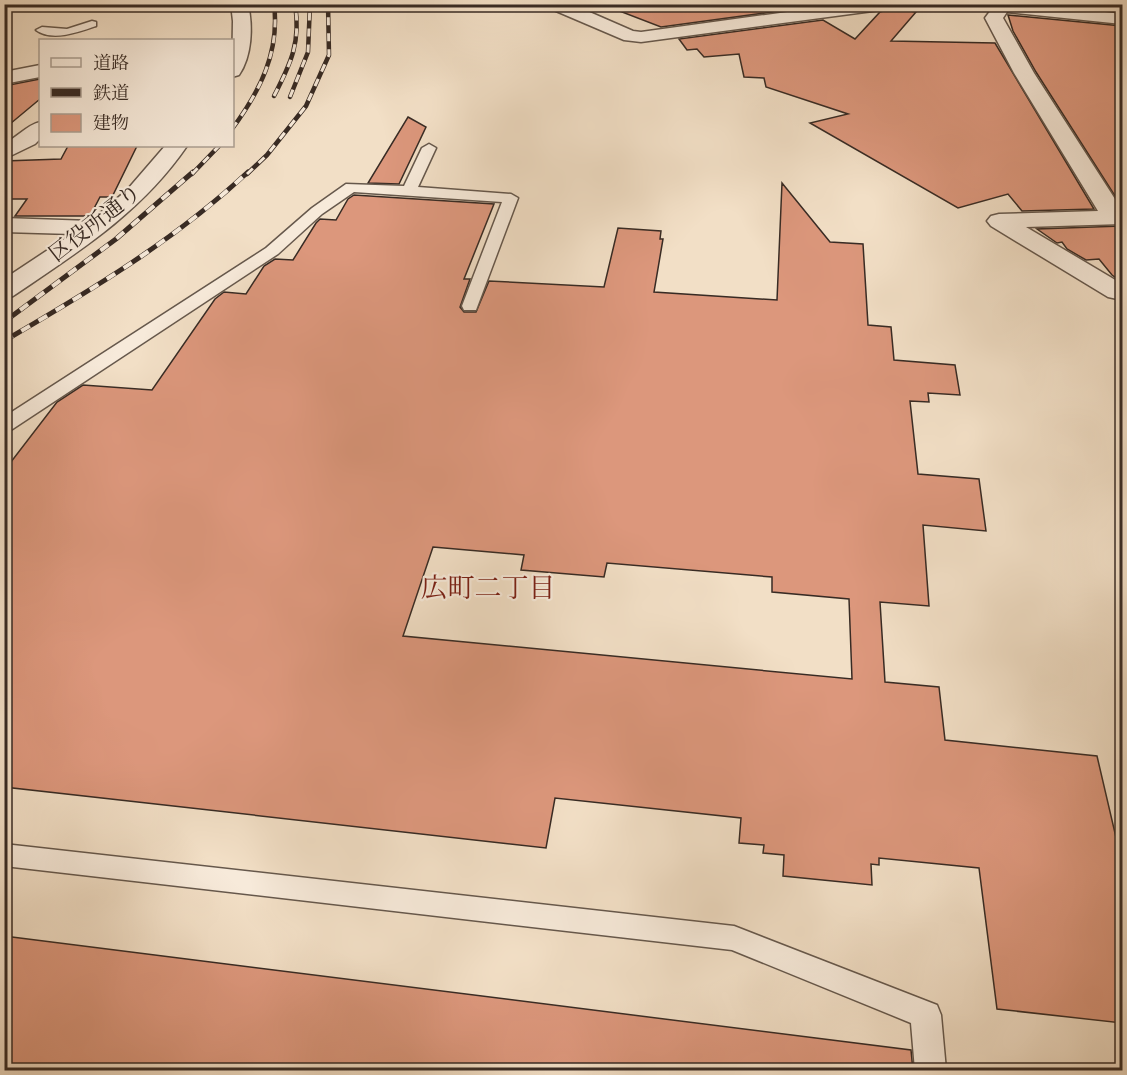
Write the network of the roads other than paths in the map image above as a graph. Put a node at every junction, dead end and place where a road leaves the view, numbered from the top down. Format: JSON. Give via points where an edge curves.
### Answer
{"nodes":[{"id":1,"x":239,"y":4,"type":"edge"},
{"id":2,"x":555,"y":4,"type":"edge"},
{"id":3,"x":888,"y":4,"type":"edge"},
{"id":4,"x":993,"y":6,"type":"edge"},
{"id":5,"x":1122,"y":19,"type":"edge"},
{"id":6,"x":92,"y":24,"type":"dead end"},
{"id":7,"x":42,"y":30,"type":"dead end"},
{"id":8,"x":69,"y":36,"type":"edge"},
{"id":9,"x":237,"y":51,"type":"edge"},
{"id":10,"x":39,"y":129,"type":"edge"},
{"id":11,"x":175,"y":147,"type":"edge"},
{"id":12,"x":429,"y":148,"type":"dead end"},
{"id":13,"x":4,"y":153,"type":"edge"},
{"id":14,"x":409,"y":191,"type":"junction"},
{"id":15,"x":1118,"y":217,"type":"edge"},
{"id":16,"x":4,"y":225,"type":"edge"},
{"id":17,"x":97,"y":228,"type":"junction"},
{"id":18,"x":4,"y":291,"type":"edge"},
{"id":19,"x":1122,"y":292,"type":"edge"},
{"id":20,"x":470,"y":306,"type":"dead end"},
{"id":21,"x":4,"y":426,"type":"edge"},
{"id":22,"x":4,"y":855,"type":"edge"},
{"id":23,"x":930,"y":1071,"type":"edge"}],
"edges":[{"from":1,"to":9,"type":"street","via":[[242,14]]},
{"from":2,"to":3,"type":"street","via":[[630,36],[641,37]]},
{"from":4,"to":5,"type":"street"},
{"from":4,"to":15,"type":"street","via":[[994,18],[1024,73]]},
{"from":6,"to":8,"type":"lane"},
{"from":7,"to":8,"type":"lane"},
{"from":10,"to":13,"type":"street"},
{"from":11,"to":17,"type":"street","name":"区役所通り","via":[[135,195]]},
{"from":12,"to":14,"type":"lane"},
{"from":14,"to":20,"type":"lane","via":[[511,198]]},
{"from":14,"to":21,"type":"lane","via":[[351,187],[272,251]]},
{"from":15,"to":19,"type":"street","via":[[999,221]]},
{"from":16,"to":17,"type":"street"},
{"from":17,"to":18,"type":"street","name":"区役所通り"},
{"from":22,"to":23,"type":"lane","via":[[734,938],[926,1015]]}]}
